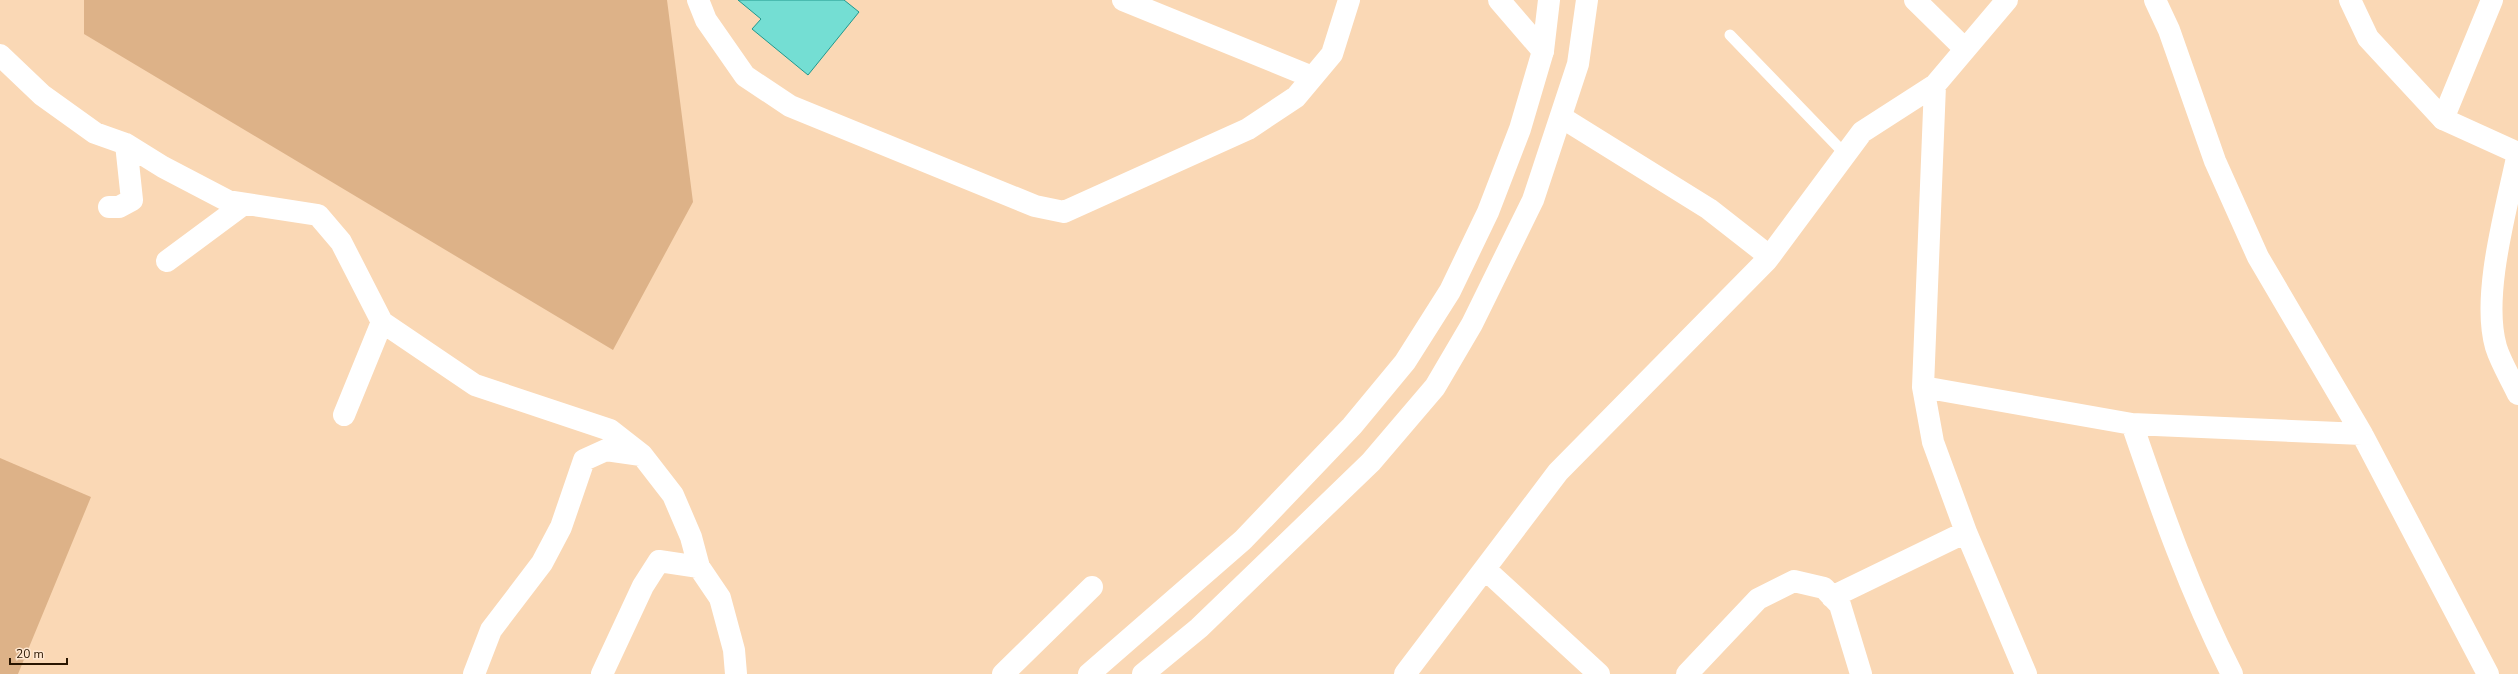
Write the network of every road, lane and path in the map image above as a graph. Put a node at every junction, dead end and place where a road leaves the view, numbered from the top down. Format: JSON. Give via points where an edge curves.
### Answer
{"nodes":[{"id":1,"x":698,"y":0,"type":"edge"},
{"id":2,"x":1123,"y":0,"type":"edge"},
{"id":3,"x":1349,"y":0,"type":"edge"},
{"id":4,"x":1499,"y":0,"type":"edge"},
{"id":5,"x":1549,"y":0,"type":"edge"},
{"id":6,"x":1587,"y":0,"type":"edge"},
{"id":7,"x":1915,"y":0,"type":"edge"},
{"id":8,"x":2007,"y":0,"type":"edge"},
{"id":9,"x":2155,"y":0,"type":"edge"},
{"id":10,"x":2350,"y":0,"type":"edge"},
{"id":11,"x":2492,"y":0,"type":"edge"},
{"id":12,"x":1730,"y":35,"type":"dead end"},
{"id":13,"x":1965,"y":50,"type":"junction"},
{"id":14,"x":1543,"y":51,"type":"junction"},
{"id":15,"x":0,"y":55,"type":"edge"},
{"id":16,"x":1312,"y":77,"type":"junction"},
{"id":17,"x":1935,"y":85,"type":"junction"},
{"id":18,"x":1561,"y":117,"type":"junction"},
{"id":19,"x":2443,"y":119,"type":"junction"},
{"id":20,"x":126,"y":144,"type":"junction"},
{"id":21,"x":2518,"y":153,"type":"edge"},
{"id":22,"x":1846,"y":154,"type":"junction"},
{"id":23,"x":244,"y":204,"type":"junction"},
{"id":24,"x":109,"y":207,"type":"dead end"},
{"id":25,"x":1769,"y":256,"type":"junction"},
{"id":26,"x":167,"y":261,"type":"dead end"},
{"id":27,"x":382,"y":322,"type":"junction"},
{"id":28,"x":1923,"y":387,"type":"junction"},
{"id":29,"x":2518,"y":394,"type":"edge"},
{"id":30,"x":344,"y":415,"type":"dead end"},
{"id":31,"x":2132,"y":424,"type":"junction"},
{"id":32,"x":2362,"y":434,"type":"junction"},
{"id":33,"x":642,"y":456,"type":"junction"},
{"id":34,"x":1966,"y":532,"type":"junction"},
{"id":35,"x":699,"y":567,"type":"junction"},
{"id":36,"x":1486,"y":570,"type":"junction"},
{"id":37,"x":1092,"y":587,"type":"dead end"},
{"id":38,"x":1832,"y":597,"type":"junction"},
{"id":39,"x":474,"y":674,"type":"edge"},
{"id":40,"x":602,"y":674,"type":"edge"},
{"id":41,"x":736,"y":674,"type":"edge"},
{"id":42,"x":1003,"y":674,"type":"edge"},
{"id":43,"x":1089,"y":674,"type":"edge"},
{"id":44,"x":1143,"y":674,"type":"edge"},
{"id":45,"x":1405,"y":674,"type":"edge"},
{"id":46,"x":1600,"y":674,"type":"edge"},
{"id":47,"x":1688,"y":674,"type":"edge"},
{"id":48,"x":1861,"y":674,"type":"edge"},
{"id":49,"x":2026,"y":674,"type":"edge"},
{"id":50,"x":2232,"y":674,"type":"edge"},
{"id":51,"x":2488,"y":674,"type":"edge"}],
"edges":[{"from":1,"to":16,"type":"street","via":[[706,20],[745,76],[790,106],[1035,206],[1064,212],[1248,129],[1296,97]]},
{"from":2,"to":16,"type":"street"},
{"from":3,"to":16,"type":"street","via":[[1332,54]]},
{"from":4,"to":14,"type":"street"},
{"from":5,"to":14,"type":"street"},
{"from":6,"to":18,"type":"street","via":[[1578,64]]},
{"from":7,"to":13,"type":"street"},
{"from":8,"to":13,"type":"street"},
{"from":9,"to":32,"type":"street","via":[[2169,30],[2215,162],[2258,258]]},
{"from":10,"to":19,"type":"street","via":[[2368,38]]},
{"from":11,"to":19,"type":"street"},
{"from":12,"to":22,"type":"lane"},
{"from":13,"to":17,"type":"street"},
{"from":14,"to":43,"type":"street","via":[[1520,130],[1488,212],[1450,291],[1405,362],[1352,426],[1243,540]]},
{"from":15,"to":20,"type":"street","via":[[42,95],[95,133]]},
{"from":17,"to":22,"type":"street","via":[[1862,132]]},
{"from":17,"to":28,"type":"street"},
{"from":18,"to":25,"type":"street","via":[[1709,209]]},
{"from":18,"to":44,"type":"street","via":[[1533,200],[1472,324],[1435,387],[1371,462],[1205,622]]},
{"from":19,"to":21,"type":"street"},
{"from":20,"to":23,"type":"street","via":[[163,168],[228,201]]},
{"from":20,"to":24,"type":"street","via":[[132,200],[119,207]]},
{"from":21,"to":29,"type":"street","via":[[2492,285],[2492,323],[2497,348]]},
{"from":22,"to":25,"type":"street"},
{"from":23,"to":26,"type":"street"},
{"from":23,"to":27,"type":"street","via":[[318,215],[341,242]]},
{"from":25,"to":36,"type":"street","via":[[1558,472]]},
{"from":27,"to":30,"type":"street"},
{"from":27,"to":33,"type":"street","via":[[475,385],[610,430]]},
{"from":28,"to":31,"type":"street"},
{"from":28,"to":34,"type":"street","via":[[1933,442]]},
{"from":31,"to":32,"type":"street"},
{"from":31,"to":50,"type":"street","via":[[2167,525],[2212,635]]},
{"from":32,"to":51,"type":"street"},
{"from":33,"to":35,"type":"street","via":[[673,495],[691,537]]},
{"from":33,"to":39,"type":"street","via":[[606,450],[584,460],[561,527],[542,564],[491,630]]},
{"from":34,"to":38,"type":"street"},
{"from":34,"to":49,"type":"street"},
{"from":35,"to":40,"type":"street","via":[[660,561],[642,586]]},
{"from":35,"to":41,"type":"street","via":[[720,598],[734,650]]},
{"from":36,"to":45,"type":"street"},
{"from":36,"to":46,"type":"street"},
{"from":37,"to":42,"type":"street"},
{"from":38,"to":47,"type":"street","via":[[1824,588],[1794,582],[1758,599]]},
{"from":38,"to":48,"type":"street","via":[[1840,605]]}]}
